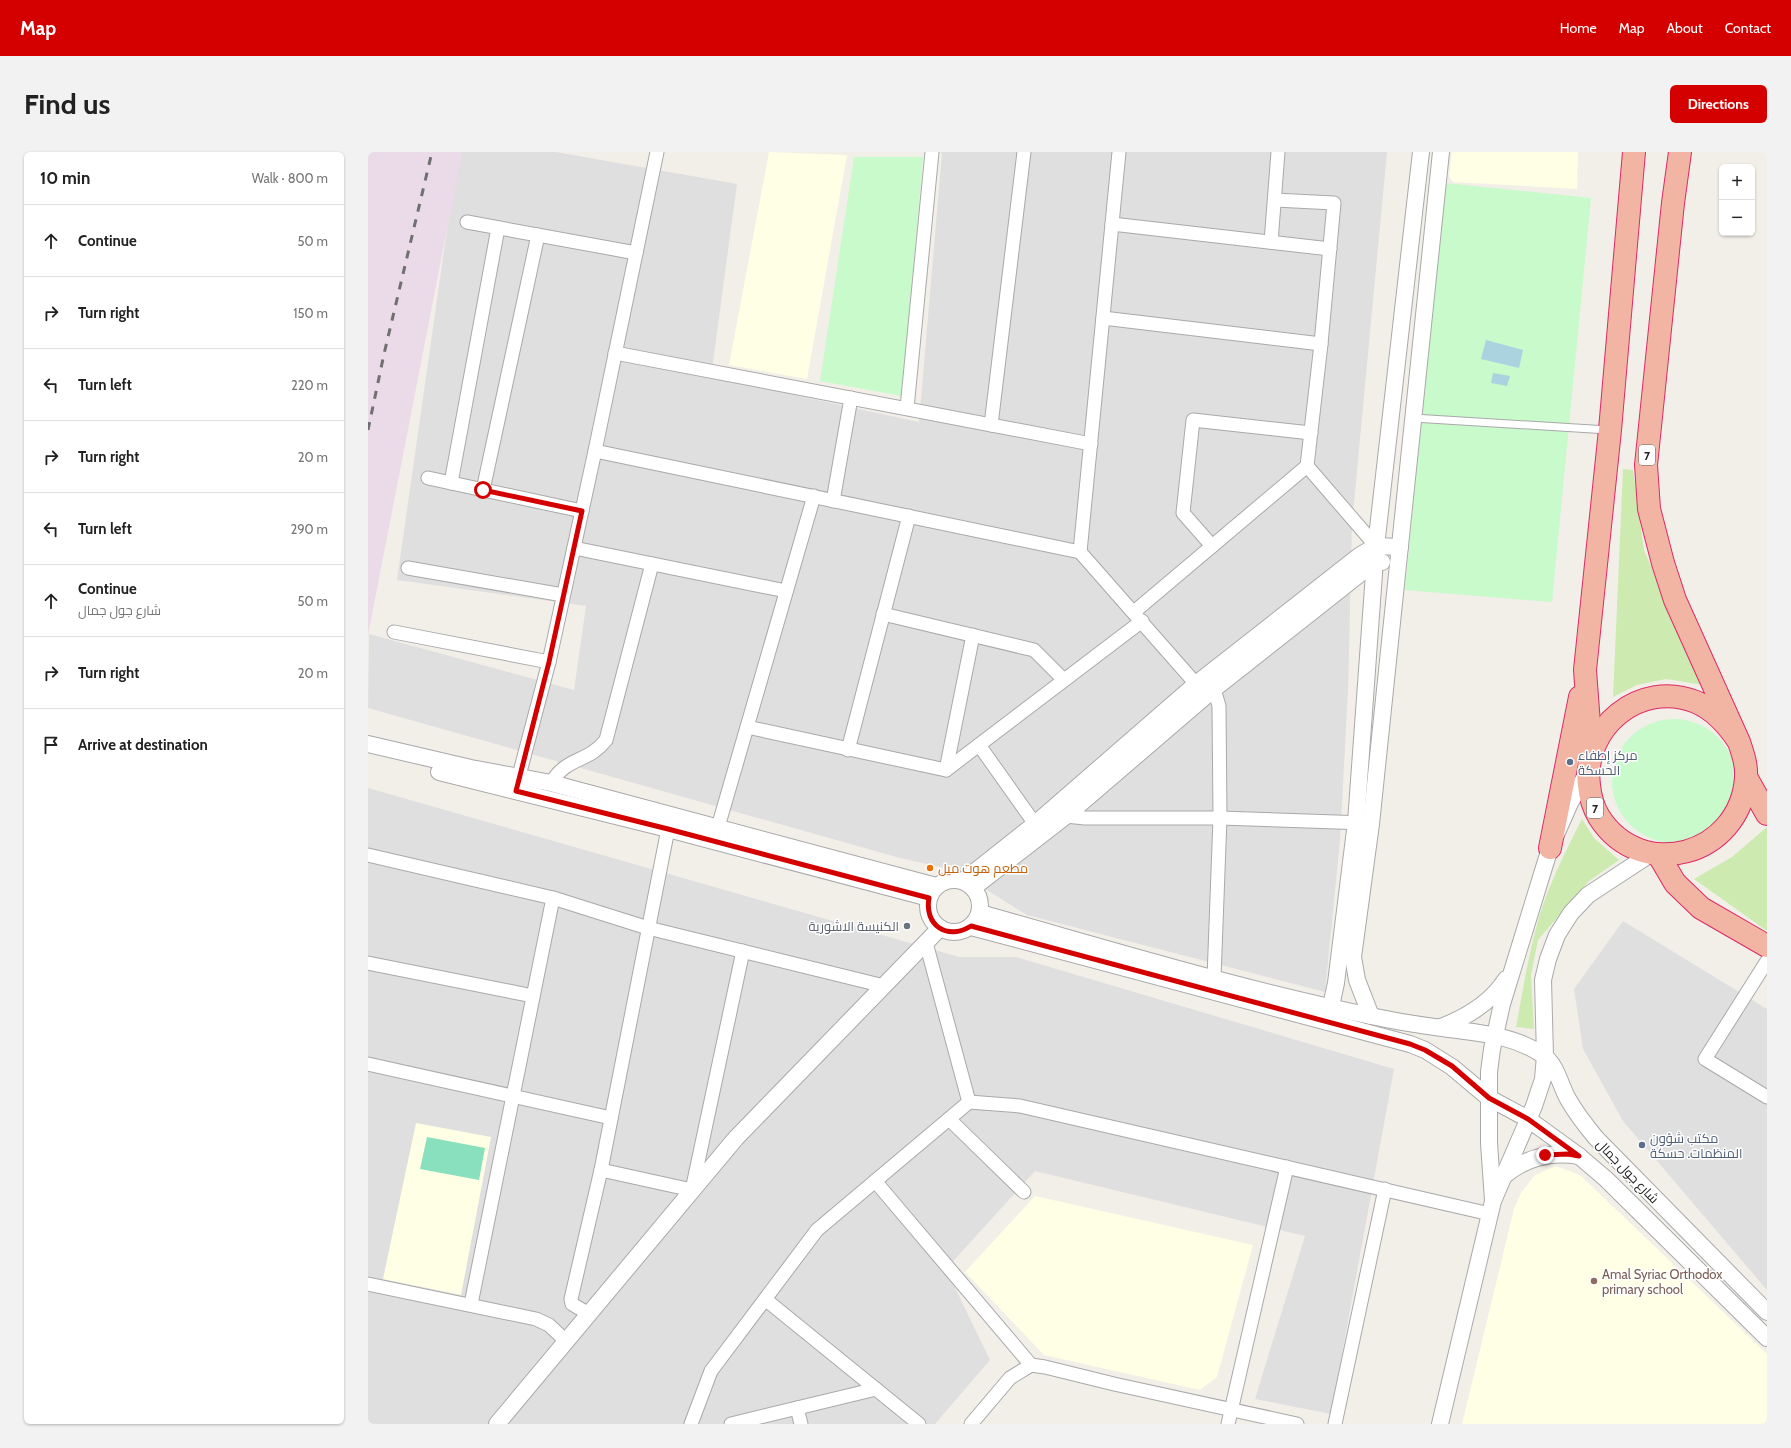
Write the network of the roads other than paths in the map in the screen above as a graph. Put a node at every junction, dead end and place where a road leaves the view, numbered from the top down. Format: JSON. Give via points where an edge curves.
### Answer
{"nodes":[{"id":1,"x":657,"y":152,"type":"edge"},
{"id":2,"x":932,"y":152,"type":"edge"},
{"id":3,"x":1024,"y":152,"type":"edge"},
{"id":4,"x":1118,"y":152,"type":"edge"},
{"id":5,"x":1278,"y":152,"type":"edge"},
{"id":6,"x":1421,"y":152,"type":"edge"},
{"id":7,"x":1441,"y":152,"type":"edge"},
{"id":8,"x":1634,"y":152,"type":"edge"},
{"id":9,"x":1680,"y":152,"type":"edge"},
{"id":10,"x":1275,"y":200,"type":"junction"},
{"id":11,"x":467,"y":222,"type":"dead end"},
{"id":12,"x":1112,"y":224,"type":"junction"},
{"id":13,"x":498,"y":228,"type":"junction"},
{"id":14,"x":538,"y":235,"type":"junction"},
{"id":15,"x":1272,"y":242,"type":"junction"},
{"id":16,"x":1330,"y":249,"type":"junction"},
{"id":17,"x":636,"y":252,"type":"junction"},
{"id":18,"x":1103,"y":318,"type":"junction"},
{"id":19,"x":1321,"y":344,"type":"junction"},
{"id":20,"x":615,"y":353,"type":"junction"},
{"id":21,"x":851,"y":398,"type":"junction"},
{"id":22,"x":908,"y":408,"type":"junction"},
{"id":23,"x":1413,"y":418,"type":"junction"},
{"id":24,"x":991,"y":425,"type":"junction"},
{"id":25,"x":1610,"y":430,"type":"junction"},
{"id":26,"x":1311,"y":433,"type":"junction"},
{"id":27,"x":1090,"y":444,"type":"junction"},
{"id":28,"x":595,"y":451,"type":"junction"},
{"id":29,"x":1307,"y":466,"type":"junction"},
{"id":30,"x":428,"y":478,"type":"dead end"},
{"id":31,"x":452,"y":483,"type":"junction"},
{"id":32,"x":483,"y":490,"type":"junction"},
{"id":33,"x":814,"y":496,"type":"junction"},
{"id":34,"x":833,"y":501,"type":"junction"},
{"id":35,"x":582,"y":511,"type":"junction"},
{"id":36,"x":908,"y":516,"type":"junction"},
{"id":37,"x":1212,"y":546,"type":"junction"},
{"id":38,"x":574,"y":548,"type":"junction"},
{"id":39,"x":1080,"y":552,"type":"junction"},
{"id":40,"x":1376,"y":554,"type":"junction"},
{"id":41,"x":1399,"y":554,"type":"junction"},
{"id":42,"x":652,"y":564,"type":"junction"},
{"id":43,"x":408,"y":568,"type":"dead end"},
{"id":44,"x":786,"y":591,"type":"junction"},
{"id":45,"x":563,"y":595,"type":"junction"},
{"id":46,"x":883,"y":614,"type":"junction"},
{"id":47,"x":1138,"y":616,"type":"junction"},
{"id":48,"x":394,"y":632,"type":"dead end"},
{"id":49,"x":973,"y":635,"type":"junction"},
{"id":50,"x":549,"y":662,"type":"junction"},
{"id":51,"x":1585,"y":670,"type":"junction"},
{"id":52,"x":1064,"y":680,"type":"junction"},
{"id":53,"x":1196,"y":684,"type":"junction"},
{"id":54,"x":1214,"y":689,"type":"junction"},
{"id":55,"x":747,"y":727,"type":"junction"},
{"id":56,"x":1739,"y":742,"type":"junction"},
{"id":57,"x":368,"y":744,"type":"edge"},
{"id":58,"x":979,"y":745,"type":"junction"},
{"id":59,"x":848,"y":750,"type":"junction"},
{"id":60,"x":1591,"y":751,"type":"junction"},
{"id":61,"x":368,"y":755,"type":"edge"},
{"id":62,"x":946,"y":770,"type":"junction"},
{"id":63,"x":1587,"y":773,"type":"junction"},
{"id":64,"x":1746,"y":777,"type":"junction"},
{"id":65,"x":551,"y":783,"type":"junction"},
{"id":66,"x":517,"y":784,"type":"junction"},
{"id":67,"x":1767,"y":814,"type":"edge"},
{"id":68,"x":1066,"y":816,"type":"junction"},
{"id":69,"x":1220,"y":818,"type":"junction"},
{"id":70,"x":1364,"y":823,"type":"junction"},
{"id":71,"x":1035,"y":824,"type":"junction"},
{"id":72,"x":718,"y":827,"type":"junction"},
{"id":73,"x":668,"y":829,"type":"junction"},
{"id":74,"x":1550,"y":848,"type":"junction"},
{"id":75,"x":1655,"y":854,"type":"junction"},
{"id":76,"x":368,"y":855,"type":"edge"},
{"id":77,"x":968,"y":884,"type":"junction"},
{"id":78,"x":933,"y":892,"type":"junction"},
{"id":79,"x":553,"y":898,"type":"junction"},
{"id":80,"x":980,"y":913,"type":"junction"},
{"id":81,"x":971,"y":926,"type":"junction"},
{"id":82,"x":648,"y":928,"type":"junction"},
{"id":83,"x":940,"y":928,"type":"junction"},
{"id":84,"x":926,"y":943,"type":"junction"},
{"id":85,"x":1767,"y":946,"type":"edge"},
{"id":86,"x":743,"y":951,"type":"junction"},
{"id":87,"x":1767,"y":961,"type":"edge"},
{"id":88,"x":368,"y":963,"type":"edge"},
{"id":89,"x":1512,"y":971,"type":"junction"},
{"id":90,"x":1214,"y":978,"type":"junction"},
{"id":91,"x":884,"y":986,"type":"junction"},
{"id":92,"x":533,"y":996,"type":"junction"},
{"id":93,"x":1331,"y":1006,"type":"junction"},
{"id":94,"x":1370,"y":1016,"type":"junction"},
{"id":95,"x":1439,"y":1028,"type":"junction"},
{"id":96,"x":1495,"y":1034,"type":"junction"},
{"id":97,"x":1545,"y":1056,"type":"junction"},
{"id":98,"x":368,"y":1064,"type":"edge"},
{"id":99,"x":513,"y":1097,"type":"junction"},
{"id":100,"x":1489,"y":1098,"type":"junction"},
{"id":101,"x":1767,"y":1098,"type":"edge"},
{"id":102,"x":969,"y":1102,"type":"junction"},
{"id":103,"x":611,"y":1118,"type":"junction"},
{"id":104,"x":949,"y":1119,"type":"junction"},
{"id":105,"x":1528,"y":1119,"type":"junction"},
{"id":106,"x":1579,"y":1156,"type":"junction"},
{"id":107,"x":1287,"y":1167,"type":"junction"},
{"id":108,"x":601,"y":1170,"type":"junction"},
{"id":109,"x":1505,"y":1175,"type":"junction"},
{"id":110,"x":876,"y":1181,"type":"junction"},
{"id":111,"x":1385,"y":1189,"type":"junction"},
{"id":112,"x":692,"y":1190,"type":"junction"},
{"id":113,"x":1024,"y":1192,"type":"dead end"},
{"id":114,"x":1492,"y":1208,"type":"junction"},
{"id":115,"x":368,"y":1284,"type":"edge"},
{"id":116,"x":765,"y":1299,"type":"junction"},
{"id":117,"x":471,"y":1304,"type":"junction"},
{"id":118,"x":1765,"y":1307,"type":"edge"},
{"id":119,"x":589,"y":1314,"type":"junction"},
{"id":120,"x":1767,"y":1338,"type":"edge"},
{"id":121,"x":566,"y":1341,"type":"junction"},
{"id":122,"x":1031,"y":1365,"type":"junction"},
{"id":123,"x":876,"y":1389,"type":"junction"},
{"id":124,"x":797,"y":1408,"type":"junction"},
{"id":125,"x":1232,"y":1409,"type":"junction"},
{"id":126,"x":497,"y":1424,"type":"edge"},
{"id":127,"x":691,"y":1424,"type":"edge"},
{"id":128,"x":730,"y":1424,"type":"edge"},
{"id":129,"x":801,"y":1424,"type":"edge"},
{"id":130,"x":919,"y":1424,"type":"edge"},
{"id":131,"x":971,"y":1424,"type":"edge"},
{"id":132,"x":1228,"y":1424,"type":"edge"},
{"id":133,"x":1297,"y":1424,"type":"edge"},
{"id":134,"x":1335,"y":1424,"type":"edge"},
{"id":135,"x":1440,"y":1424,"type":"edge"}],
"edges":[{"from":1,"to":17,"type":"street"},
{"from":2,"to":22,"type":"street"},
{"from":3,"to":24,"type":"street"},
{"from":4,"to":12,"type":"street"},
{"from":5,"to":10,"type":"street"},
{"from":6,"to":40,"type":"street"},
{"from":7,"to":23,"type":"street"},
{"from":8,"to":25,"type":"highway","number":"7"},
{"from":9,"to":56,"type":"highway","number":"7","via":[[1646,465],[1649,509],[1660,556],[1675,600]]},
{"from":10,"to":15,"type":"street"},
{"from":10,"to":16,"type":"street","via":[[1334,203]]},
{"from":11,"to":13,"type":"street"},
{"from":12,"to":15,"type":"street"},
{"from":12,"to":18,"type":"street"},
{"from":13,"to":14,"type":"street"},
{"from":13,"to":31,"type":"street"},
{"from":14,"to":17,"type":"street"},
{"from":14,"to":32,"type":"street"},
{"from":15,"to":16,"type":"street"},
{"from":16,"to":19,"type":"street"},
{"from":17,"to":20,"type":"street"},
{"from":18,"to":19,"type":"street"},
{"from":18,"to":27,"type":"street"},
{"from":19,"to":26,"type":"street"},
{"from":20,"to":21,"type":"street"},
{"from":20,"to":28,"type":"street"},
{"from":21,"to":22,"type":"street"},
{"from":21,"to":34,"type":"street"},
{"from":22,"to":24,"type":"street"},
{"from":23,"to":25,"type":"lane"},
{"from":23,"to":41,"type":"street"},
{"from":24,"to":27,"type":"street"},
{"from":25,"to":51,"type":"highway","number":"7"},
{"from":26,"to":29,"type":"street"},
{"from":26,"to":37,"type":"street","via":[[1193,420],[1183,513]]},
{"from":27,"to":39,"type":"street"},
{"from":28,"to":33,"type":"street"},
{"from":28,"to":35,"type":"street"},
{"from":29,"to":37,"type":"street"},
{"from":29,"to":40,"type":"street"},
{"from":30,"to":31,"type":"street"},
{"from":31,"to":32,"type":"street"},
{"from":32,"to":35,"type":"street"},
{"from":33,"to":34,"type":"street"},
{"from":33,"to":44,"type":"street"},
{"from":34,"to":36,"type":"street"},
{"from":35,"to":38,"type":"street"},
{"from":36,"to":39,"type":"street"},
{"from":36,"to":46,"type":"street"},
{"from":37,"to":47,"type":"street"},
{"from":38,"to":42,"type":"street"},
{"from":38,"to":45,"type":"street"},
{"from":39,"to":47,"type":"street"},
{"from":40,"to":41,"type":"street"},
{"from":40,"to":53,"type":"street","via":[[1359,556]]},
{"from":40,"to":54,"type":"street"},
{"from":40,"to":70,"type":"street"},
{"from":41,"to":70,"type":"street"},
{"from":42,"to":44,"type":"street"},
{"from":42,"to":65,"type":"street","via":[[606,740],[591,755],[568,764]]},
{"from":43,"to":45,"type":"street"},
{"from":44,"to":55,"type":"street"},
{"from":45,"to":50,"type":"street"},
{"from":46,"to":49,"type":"street"},
{"from":46,"to":59,"type":"street"},
{"from":47,"to":52,"type":"street"},
{"from":47,"to":53,"type":"street"},
{"from":48,"to":50,"type":"street"},
{"from":49,"to":52,"type":"street","via":[[1034,650]]},
{"from":49,"to":62,"type":"street"},
{"from":50,"to":66,"type":"street"},
{"from":51,"to":60,"type":"highway","number":"7"},
{"from":51,"to":74,"type":"highway"},
{"from":52,"to":58,"type":"street"},
{"from":53,"to":71,"type":"street"},
{"from":54,"to":68,"type":"street"},
{"from":54,"to":69,"type":"street","via":[[1220,706]]},
{"from":55,"to":59,"type":"street"},
{"from":55,"to":72,"type":"street"},
{"from":56,"to":60,"type":"highway","number":"7","via":[[1730,727],[1717,715],[1695,702],[1670,696],[1645,699],[1622,710],[1603,728]]},
{"from":56,"to":64,"type":"highway","number":"7"},
{"from":57,"to":66,"type":"street"},
{"from":58,"to":62,"type":"street"},
{"from":58,"to":71,"type":"street"},
{"from":59,"to":62,"type":"street"},
{"from":60,"to":63,"type":"highway","number":"7"},
{"from":61,"to":66,"type":"street"},
{"from":63,"to":74,"type":"street"},
{"from":63,"to":75,"type":"highway","number":"7","via":[[1590,796],[1598,816],[1612,833],[1631,846]]},
{"from":64,"to":67,"type":"highway","number":"7"},
{"from":64,"to":75,"type":"highway","number":"7","via":[[1743,798],[1734,818],[1719,835],[1701,847],[1680,853]]},
{"from":65,"to":66,"type":"street"},
{"from":65,"to":72,"type":"street"},
{"from":66,"to":73,"type":"street"},
{"from":68,"to":69,"type":"street"},
{"from":68,"to":77,"type":"street"},
{"from":69,"to":70,"type":"street"},
{"from":69,"to":90,"type":"street"},
{"from":70,"to":93,"type":"street"},
{"from":70,"to":94,"type":"street","via":[[1353,957],[1357,980]]},
{"from":71,"to":77,"type":"street"},
{"from":72,"to":78,"type":"street"},
{"from":73,"to":78,"type":"street"},
{"from":73,"to":82,"type":"street"},
{"from":74,"to":89,"type":"street"},
{"from":75,"to":85,"type":"highway","via":[[1675,883],[1701,908]]},
{"from":75,"to":97,"type":"street","via":[[1588,895],[1571,913],[1557,935],[1543,980]]},
{"from":76,"to":79,"type":"street"},
{"from":77,"to":78,"type":"street","via":[[949,880]]},
{"from":77,"to":80,"type":"street","via":[[980,900]]},
{"from":78,"to":83,"type":"street","via":[[928,912],[934,924]]},
{"from":79,"to":82,"type":"street"},
{"from":79,"to":92,"type":"street"},
{"from":80,"to":81,"type":"street"},
{"from":80,"to":90,"type":"street","name":"شارع جول جمال"},
{"from":81,"to":83,"type":"street","via":[[959,932]]},
{"from":81,"to":100,"type":"street","name":"شارع جول جمال","via":[[1410,1044],[1452,1066]]},
{"from":82,"to":86,"type":"street"},
{"from":82,"to":103,"type":"street"},
{"from":83,"to":84,"type":"street"},
{"from":84,"to":91,"type":"street"},
{"from":84,"to":102,"type":"street"},
{"from":86,"to":91,"type":"street"},
{"from":86,"to":112,"type":"street"},
{"from":87,"to":101,"type":"street","via":[[1705,1059]]},
{"from":88,"to":92,"type":"street"},
{"from":89,"to":95,"type":"street","via":[[1484,1004],[1459,1020]]},
{"from":89,"to":96,"type":"street"},
{"from":90,"to":93,"type":"street","name":"شارع جول جمال"},
{"from":91,"to":112,"type":"street","via":[[736,1138]]},
{"from":92,"to":99,"type":"street"},
{"from":93,"to":94,"type":"street","name":"شارع جول جمال"},
{"from":94,"to":95,"type":"street","name":"شارع جول جمال"},
{"from":95,"to":96,"type":"street","name":"شارع جول جمال"},
{"from":96,"to":97,"type":"street","name":"شارع جول جمال","via":[[1513,1039]]},
{"from":96,"to":100,"type":"street","via":[[1489,1072]]},
{"from":97,"to":105,"type":"street","via":[[1543,1079]]},
{"from":97,"to":118,"type":"street","name":"شارع جول جمال","via":[[1576,1112],[1596,1138]]},
{"from":98,"to":99,"type":"street"},
{"from":99,"to":103,"type":"street"},
{"from":99,"to":117,"type":"street"},
{"from":100,"to":105,"type":"street","name":"شارع جول جمال"},
{"from":100,"to":114,"type":"street"},
{"from":102,"to":104,"type":"street"},
{"from":102,"to":107,"type":"street","via":[[1020,1106]]},
{"from":103,"to":108,"type":"street"},
{"from":104,"to":110,"type":"street"},
{"from":104,"to":113,"type":"street"},
{"from":105,"to":106,"type":"street","name":"شارع جول جمال"},
{"from":105,"to":109,"type":"street"},
{"from":106,"to":109,"type":"street","via":[[1545,1155],[1523,1162]]},
{"from":106,"to":120,"type":"street","name":"شارع جول جمال","via":[[1612,1185]]},
{"from":107,"to":111,"type":"street"},
{"from":107,"to":125,"type":"street"},
{"from":108,"to":112,"type":"street"},
{"from":108,"to":119,"type":"street","via":[[570,1299],[572,1304]]},
{"from":109,"to":114,"type":"street"},
{"from":110,"to":116,"type":"street","via":[[817,1230]]},
{"from":110,"to":122,"type":"street"},
{"from":111,"to":114,"type":"street"},
{"from":111,"to":134,"type":"street"},
{"from":112,"to":119,"type":"street"},
{"from":114,"to":135,"type":"street"},
{"from":115,"to":117,"type":"street"},
{"from":116,"to":123,"type":"street"},
{"from":116,"to":127,"type":"street","via":[[711,1371]]},
{"from":117,"to":121,"type":"street","via":[[536,1319],[549,1325]]},
{"from":119,"to":121,"type":"street"},
{"from":121,"to":126,"type":"street"},
{"from":122,"to":125,"type":"street","via":[[1045,1366],[1114,1384]]},
{"from":122,"to":131,"type":"street","via":[[1010,1378]]},
{"from":123,"to":124,"type":"street"},
{"from":123,"to":130,"type":"street"},
{"from":124,"to":128,"type":"street"},
{"from":124,"to":129,"type":"street"},
{"from":125,"to":132,"type":"street"},
{"from":125,"to":133,"type":"street"}]}
